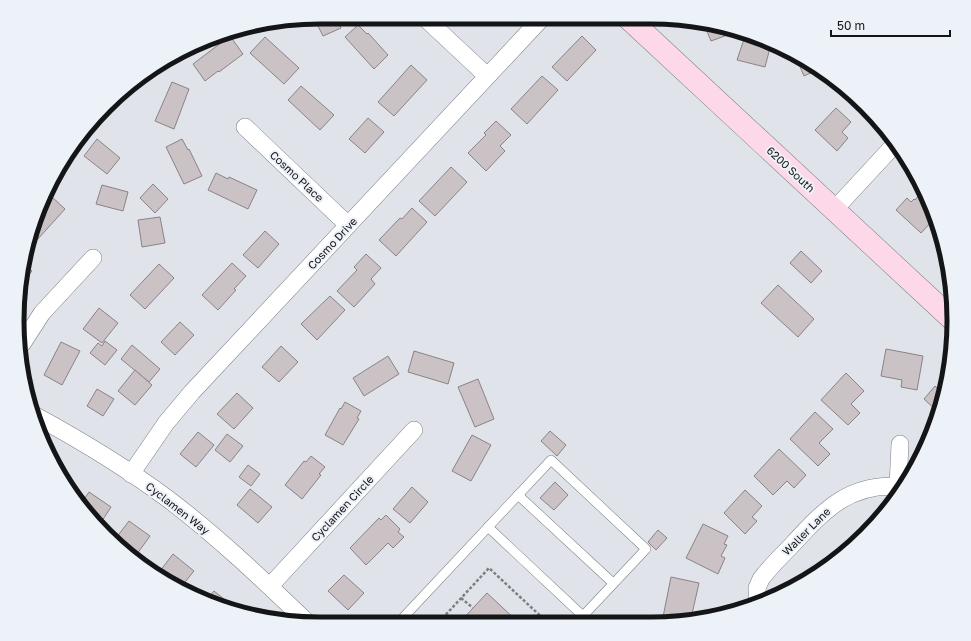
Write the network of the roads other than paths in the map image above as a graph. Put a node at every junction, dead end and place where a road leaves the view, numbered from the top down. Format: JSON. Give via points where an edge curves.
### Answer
{"nodes":[{"id":1,"x":431,"y":24,"type":"edge"},
{"id":2,"x":536,"y":24,"type":"edge"},
{"id":3,"x":634,"y":24,"type":"edge"},
{"id":4,"x":487,"y":76,"type":"junction"},
{"id":5,"x":245,"y":127,"type":"dead end"},
{"id":6,"x":891,"y":148,"type":"edge"},
{"id":7,"x":834,"y":210,"type":"junction"},
{"id":8,"x":348,"y":225,"type":"junction"},
{"id":9,"x":93,"y":258,"type":"dead end"},
{"id":10,"x":947,"y":314,"type":"edge"},
{"id":11,"x":25,"y":339,"type":"edge"},
{"id":12,"x":41,"y":418,"type":"edge"},
{"id":13,"x":414,"y":430,"type":"dead end"},
{"id":14,"x":900,"y":444,"type":"dead end"},
{"id":15,"x":131,"y":474,"type":"junction"},
{"id":16,"x":900,"y":480,"type":"edge"},
{"id":17,"x":896,"y":486,"type":"edge"},
{"id":18,"x":518,"y":495,"type":"junction"},
{"id":19,"x":488,"y":527,"type":"junction"},
{"id":20,"x":613,"y":583,"type":"junction"},
{"id":21,"x":270,"y":586,"type":"junction"},
{"id":22,"x":757,"y":597,"type":"edge"},
{"id":23,"x":301,"y":616,"type":"edge"},
{"id":24,"x":583,"y":616,"type":"joint"},
{"id":25,"x":404,"y":617,"type":"edge"}],
"edges":[{"from":1,"to":4,"type":"street"},
{"from":2,"to":4,"type":"street","name":"Cosmo Drive"},
{"from":3,"to":7,"type":"main road","name":"6200 South"},
{"from":4,"to":8,"type":"street","name":"Cosmo Drive"},
{"from":5,"to":8,"type":"street","name":"Cosmo Place"},
{"from":6,"to":7,"type":"street"},
{"from":7,"to":10,"type":"main road","name":"6200 South"},
{"from":8,"to":15,"type":"street","name":"Cosmo Drive","via":[[179,407]]},
{"from":9,"to":11,"type":"street","via":[[42,313]]},
{"from":12,"to":15,"type":"street","name":"Cyclamen Way","via":[[92,447]]},
{"from":13,"to":21,"type":"street","name":"Cyclamen Circle"},
{"from":14,"to":16,"type":"street","name":"Waller Lane"},
{"from":15,"to":21,"type":"street","name":"Cyclamen Way","via":[[203,527]]},
{"from":17,"to":22,"type":"street","name":"Waller Lane","via":[[883,486],[853,493],[826,509],[764,575],[758,584]]},
{"from":18,"to":19,"type":"lane"},
{"from":18,"to":20,"type":"lane"},
{"from":18,"to":20,"type":"lane","via":[[551,460],[562,470],[646,549]]},
{"from":19,"to":24,"type":"lane"},
{"from":19,"to":25,"type":"lane"},
{"from":20,"to":24,"type":"lane"},
{"from":21,"to":23,"type":"street","name":"Cyclamen Way"}]}
